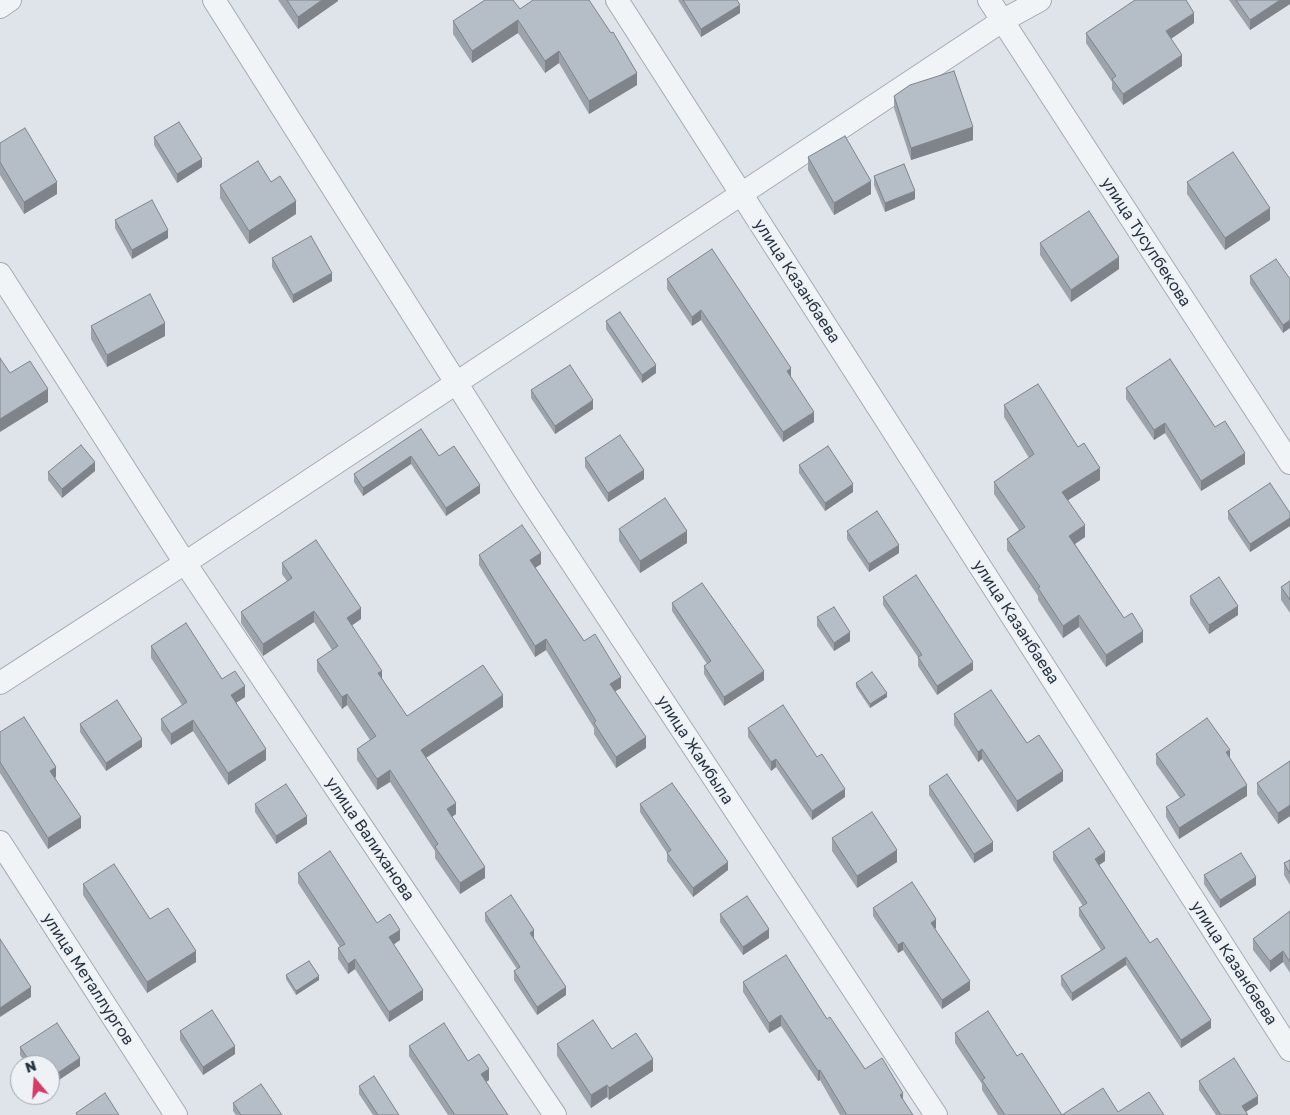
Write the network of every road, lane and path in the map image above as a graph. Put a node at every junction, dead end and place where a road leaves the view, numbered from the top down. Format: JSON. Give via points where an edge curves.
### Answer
{"nodes":[{"id":1,"x":10,"y":0,"type":"edge"},
{"id":2,"x":214,"y":0,"type":"edge"},
{"id":3,"x":618,"y":0,"type":"edge"},
{"id":4,"x":989,"y":0,"type":"edge"},
{"id":5,"x":1040,"y":0,"type":"edge"},
{"id":6,"x":0,"y":7,"type":"edge"},
{"id":7,"x":1002,"y":21,"type":"junction"},
{"id":8,"x":742,"y":194,"type":"junction"},
{"id":9,"x":0,"y":274,"type":"edge"},
{"id":10,"x":457,"y":383,"type":"junction"},
{"id":11,"x":1290,"y":463,"type":"edge"},
{"id":12,"x":185,"y":563,"type":"junction"},
{"id":13,"x":0,"y":683,"type":"edge"},
{"id":14,"x":0,"y":842,"type":"edge"},
{"id":15,"x":1290,"y":1050,"type":"edge"},
{"id":16,"x":176,"y":1115,"type":"edge"},
{"id":17,"x":555,"y":1115,"type":"edge"},
{"id":18,"x":936,"y":1115,"type":"edge"}],
"edges":[{"from":1,"to":6,"type":"street"},
{"from":2,"to":10,"type":"street","name":"улица Жамбыла"},
{"from":3,"to":8,"type":"street","name":"улица Казанбаева"},
{"from":4,"to":7,"type":"street","name":"улица Тусупбекова"},
{"from":5,"to":7,"type":"street"},
{"from":7,"to":8,"type":"street"},
{"from":7,"to":11,"type":"street","name":"улица Тусупбекова"},
{"from":8,"to":10,"type":"street"},
{"from":8,"to":15,"type":"street","name":"улица Казанбаева"},
{"from":9,"to":12,"type":"street","name":"улица Валиханова"},
{"from":10,"to":12,"type":"street"},
{"from":10,"to":18,"type":"street","name":"улица Жамбыла","via":[[524,490]]},
{"from":12,"to":13,"type":"street"},
{"from":12,"to":17,"type":"street","name":"улица Валиханова"},
{"from":14,"to":16,"type":"street","name":"улица Металлургов"}]}
